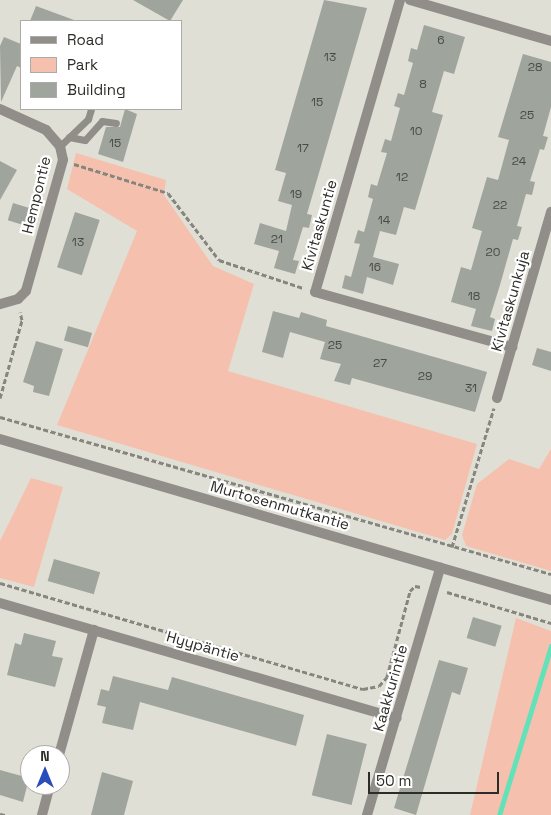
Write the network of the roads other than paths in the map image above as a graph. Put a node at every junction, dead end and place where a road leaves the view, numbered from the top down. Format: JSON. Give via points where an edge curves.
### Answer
{"nodes":[{"id":1,"x":400,"y":0,"type":"edge"},
{"id":2,"x":410,"y":0,"type":"edge"},
{"id":3,"x":551,"y":42,"type":"edge"},
{"id":4,"x":0,"y":109,"type":"edge"},
{"id":5,"x":91,"y":110,"type":"edge"},
{"id":6,"x":116,"y":123,"type":"dead end"},
{"id":7,"x":69,"y":137,"type":"junction"},
{"id":8,"x":60,"y":146,"type":"junction"},
{"id":9,"x":551,"y":212,"type":"edge"},
{"id":10,"x":0,"y":304,"type":"edge"},
{"id":11,"x":512,"y":347,"type":"junction"},
{"id":12,"x":497,"y":398,"type":"road end"},
{"id":13,"x":0,"y":439,"type":"edge"},
{"id":14,"x":440,"y":568,"type":"junction"},
{"id":15,"x":551,"y":600,"type":"edge"},
{"id":16,"x":0,"y":603,"type":"edge"},
{"id":17,"x":94,"y":630,"type":"junction"},
{"id":18,"x":396,"y":718,"type":"junction"},
{"id":19,"x":62,"y":745,"type":"edge"},
{"id":20,"x":47,"y":795,"type":"edge"},
{"id":21,"x":42,"y":815,"type":"edge"},
{"id":22,"x":367,"y":815,"type":"edge"}],
"edges":[{"from":1,"to":11,"type":"street","name":"Kivitaskuntie","via":[[315,292]]},
{"from":2,"to":3,"type":"street"},
{"from":4,"to":8,"type":"street","name":"Hempontie","via":[[46,130]]},
{"from":5,"to":7,"type":"lane","via":[[88,119]]},
{"from":6,"to":7,"type":"lane","via":[[102,121],[85,140]]},
{"from":7,"to":8,"type":"lane"},
{"from":8,"to":10,"type":"street","name":"Hempontie","via":[[63,160],[26,291],[18,299]]},
{"from":9,"to":11,"type":"street","name":"Kivitaskunkuja"},
{"from":11,"to":12,"type":"street","name":"Kivitaskunkuja"},
{"from":13,"to":14,"type":"street","name":"Murtosenmutkantie"},
{"from":14,"to":15,"type":"street","name":"Murtosenmutkantie"},
{"from":14,"to":18,"type":"street","name":"Kaakkurintie"},
{"from":16,"to":17,"type":"street","name":"Hyypäntie"},
{"from":17,"to":18,"type":"street","name":"Hyypäntie"},
{"from":17,"to":19,"type":"street"},
{"from":18,"to":22,"type":"street","name":"Kaakkurintie"},
{"from":20,"to":21,"type":"street"}]}
